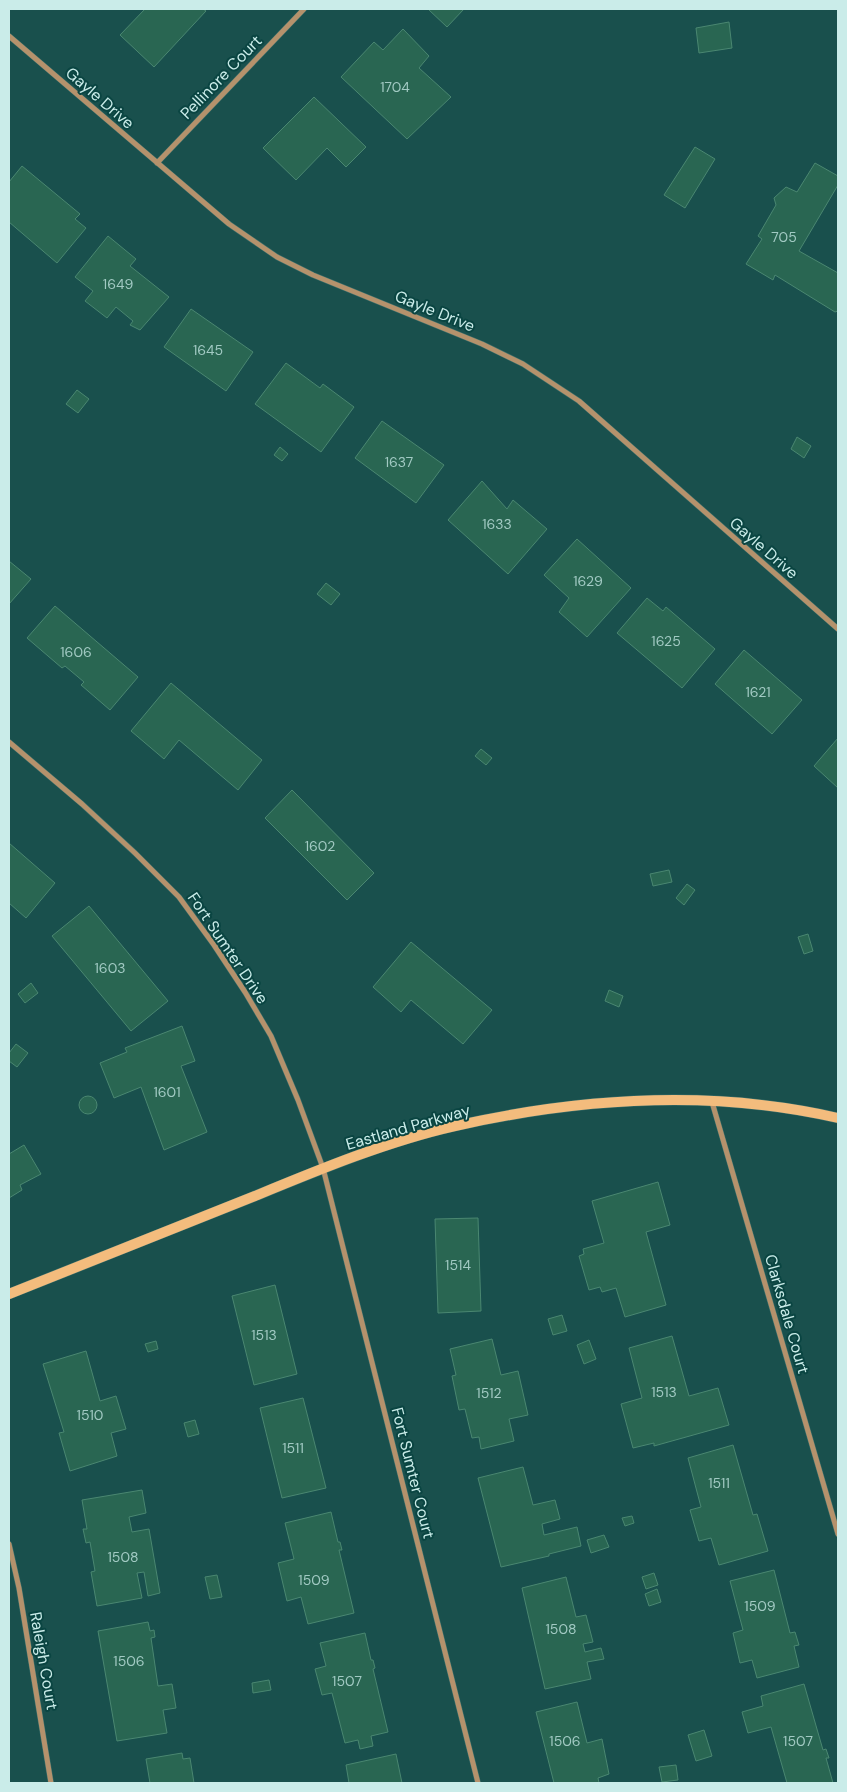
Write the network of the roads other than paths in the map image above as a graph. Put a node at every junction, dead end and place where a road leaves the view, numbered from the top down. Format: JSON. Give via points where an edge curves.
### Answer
{"nodes":[{"id":1,"x":304,"y":9,"type":"edge"},
{"id":2,"x":9,"y":36,"type":"edge"},
{"id":3,"x":157,"y":163,"type":"junction"},
{"id":4,"x":838,"y":629,"type":"edge"},
{"id":5,"x":9,"y":742,"type":"edge"},
{"id":6,"x":712,"y":1102,"type":"junction"},
{"id":7,"x":838,"y":1118,"type":"edge"},
{"id":8,"x":323,"y":1168,"type":"junction"},
{"id":9,"x":9,"y":1294,"type":"edge"},
{"id":10,"x":838,"y":1534,"type":"edge"},
{"id":11,"x":9,"y":1544,"type":"edge"},
{"id":12,"x":52,"y":1783,"type":"edge"},
{"id":13,"x":478,"y":1783,"type":"edge"}],
"edges":[{"from":1,"to":3,"type":"street","name":"Pellinore Court"},
{"from":2,"to":3,"type":"street","name":"Gayle Drive"},
{"from":3,"to":4,"type":"street","name":"Gayle Drive","via":[[229,224],[277,257],[313,275],[482,344],[522,364],[579,401]]},
{"from":5,"to":8,"type":"street","name":"Fort Sumter Drive","via":[[82,804],[179,897],[214,945],[271,1036]]},
{"from":6,"to":7,"type":"street","name":"Eastland Parkway","via":[[776,1106]]},
{"from":6,"to":8,"type":"street","name":"Eastland Parkway","via":[[661,1100],[550,1108],[454,1126]]},
{"from":6,"to":10,"type":"street","name":"Clarksdale Court"},
{"from":8,"to":9,"type":"street","name":"Eastland Parkway"},
{"from":8,"to":13,"type":"street","name":"Fort Sumter Court"},
{"from":11,"to":12,"type":"street","name":"Raleigh Court"}]}
